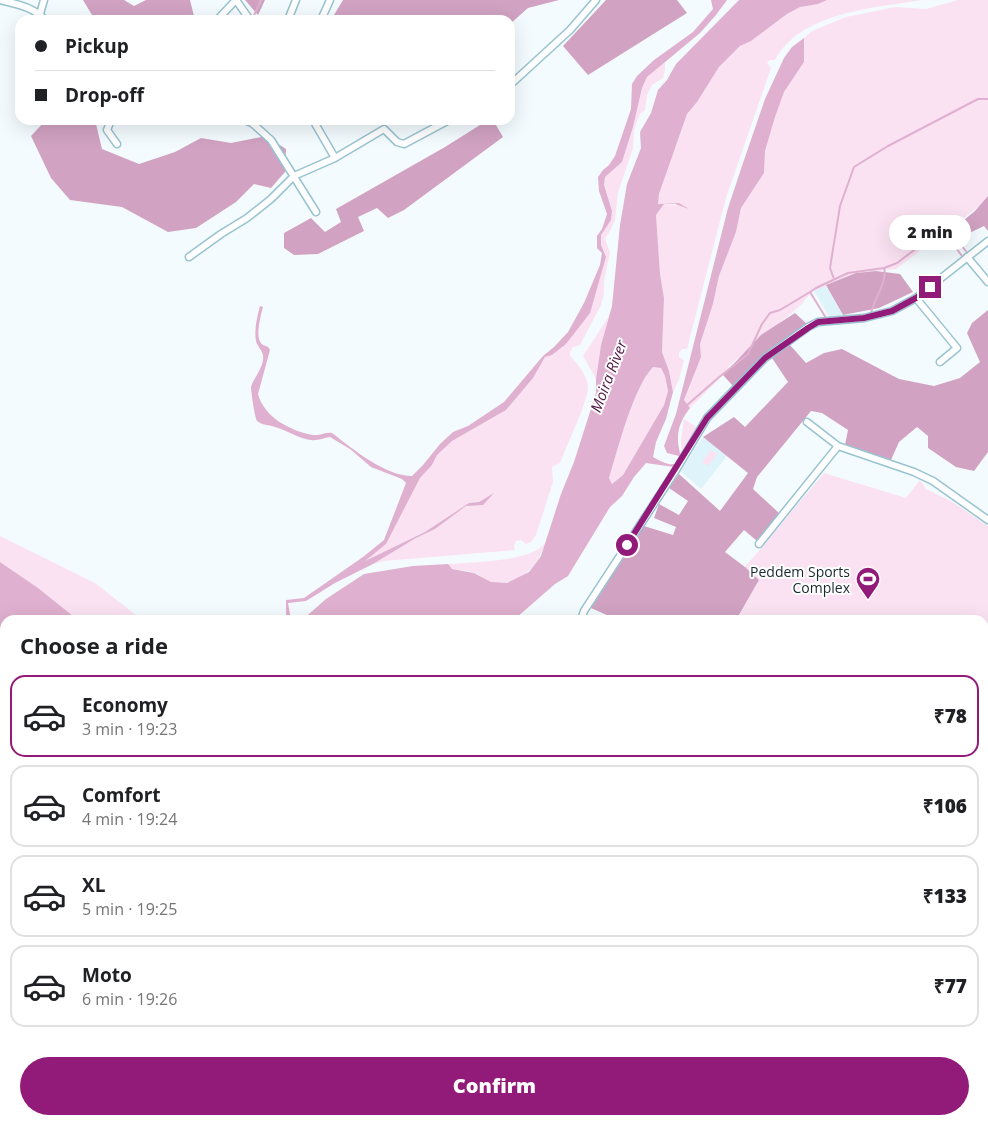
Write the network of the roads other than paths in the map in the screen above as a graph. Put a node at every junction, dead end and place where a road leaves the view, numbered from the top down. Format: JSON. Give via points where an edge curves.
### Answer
{"nodes":[{"id":1,"x":0,"y":0,"type":"edge"},
{"id":2,"x":44,"y":0,"type":"edge"},
{"id":3,"x":236,"y":0,"type":"edge"},
{"id":4,"x":296,"y":0,"type":"edge"},
{"id":5,"x":330,"y":0,"type":"edge"},
{"id":6,"x":596,"y":0,"type":"edge"},
{"id":7,"x":40,"y":14,"type":"joint"},
{"id":8,"x":222,"y":15,"type":"edge"},
{"id":9,"x":246,"y":15,"type":"edge"},
{"id":10,"x":290,"y":15,"type":"edge"},
{"id":11,"x":323,"y":15,"type":"edge"},
{"id":12,"x":515,"y":80,"type":"edge"},
{"id":13,"x":109,"y":125,"type":"edge"},
{"id":14,"x":258,"y":125,"type":"edge"},
{"id":15,"x":316,"y":125,"type":"edge"},
{"id":16,"x":440,"y":125,"type":"edge"},
{"id":17,"x":117,"y":144,"type":"dead end"},
{"id":18,"x":335,"y":158,"type":"junction"},
{"id":19,"x":294,"y":176,"type":"junction"},
{"id":20,"x":316,"y":212,"type":"dead end"},
{"id":21,"x":988,"y":241,"type":"edge"},
{"id":22,"x":189,"y":257,"type":"dead end"},
{"id":23,"x":967,"y":258,"type":"junction"},
{"id":24,"x":988,"y":282,"type":"edge"},
{"id":25,"x":916,"y":298,"type":"junction"},
{"id":26,"x":940,"y":362,"type":"dead end"},
{"id":27,"x":807,"y":422,"type":"dead end"},
{"id":28,"x":838,"y":446,"type":"junction"},
{"id":29,"x":988,"y":520,"type":"edge"},
{"id":30,"x":759,"y":544,"type":"dead end"},
{"id":31,"x":583,"y":615,"type":"edge"}],
"edges":[{"from":1,"to":7,"type":"street"},
{"from":2,"to":7,"type":"street"},
{"from":3,"to":8,"type":"street"},
{"from":3,"to":9,"type":"street"},
{"from":4,"to":10,"type":"street"},
{"from":5,"to":11,"type":"street"},
{"from":6,"to":12,"type":"street","via":[[570,30]]},
{"from":13,"to":17,"type":"street","via":[[107,130]]},
{"from":14,"to":19,"type":"street"},
{"from":15,"to":18,"type":"street"},
{"from":16,"to":18,"type":"street","via":[[404,144],[397,142],[384,129]]},
{"from":18,"to":19,"type":"street"},
{"from":19,"to":20,"type":"street"},
{"from":19,"to":22,"type":"street","via":[[247,218]]},
{"from":21,"to":23,"type":"street"},
{"from":23,"to":24,"type":"street"},
{"from":23,"to":25,"type":"street"},
{"from":25,"to":26,"type":"street","via":[[957,348]]},
{"from":25,"to":31,"type":"street","via":[[892,311],[864,318],[818,322],[765,358],[707,418]]},
{"from":27,"to":28,"type":"street"},
{"from":28,"to":29,"type":"street","via":[[933,481]]},
{"from":28,"to":30,"type":"street"}]}
